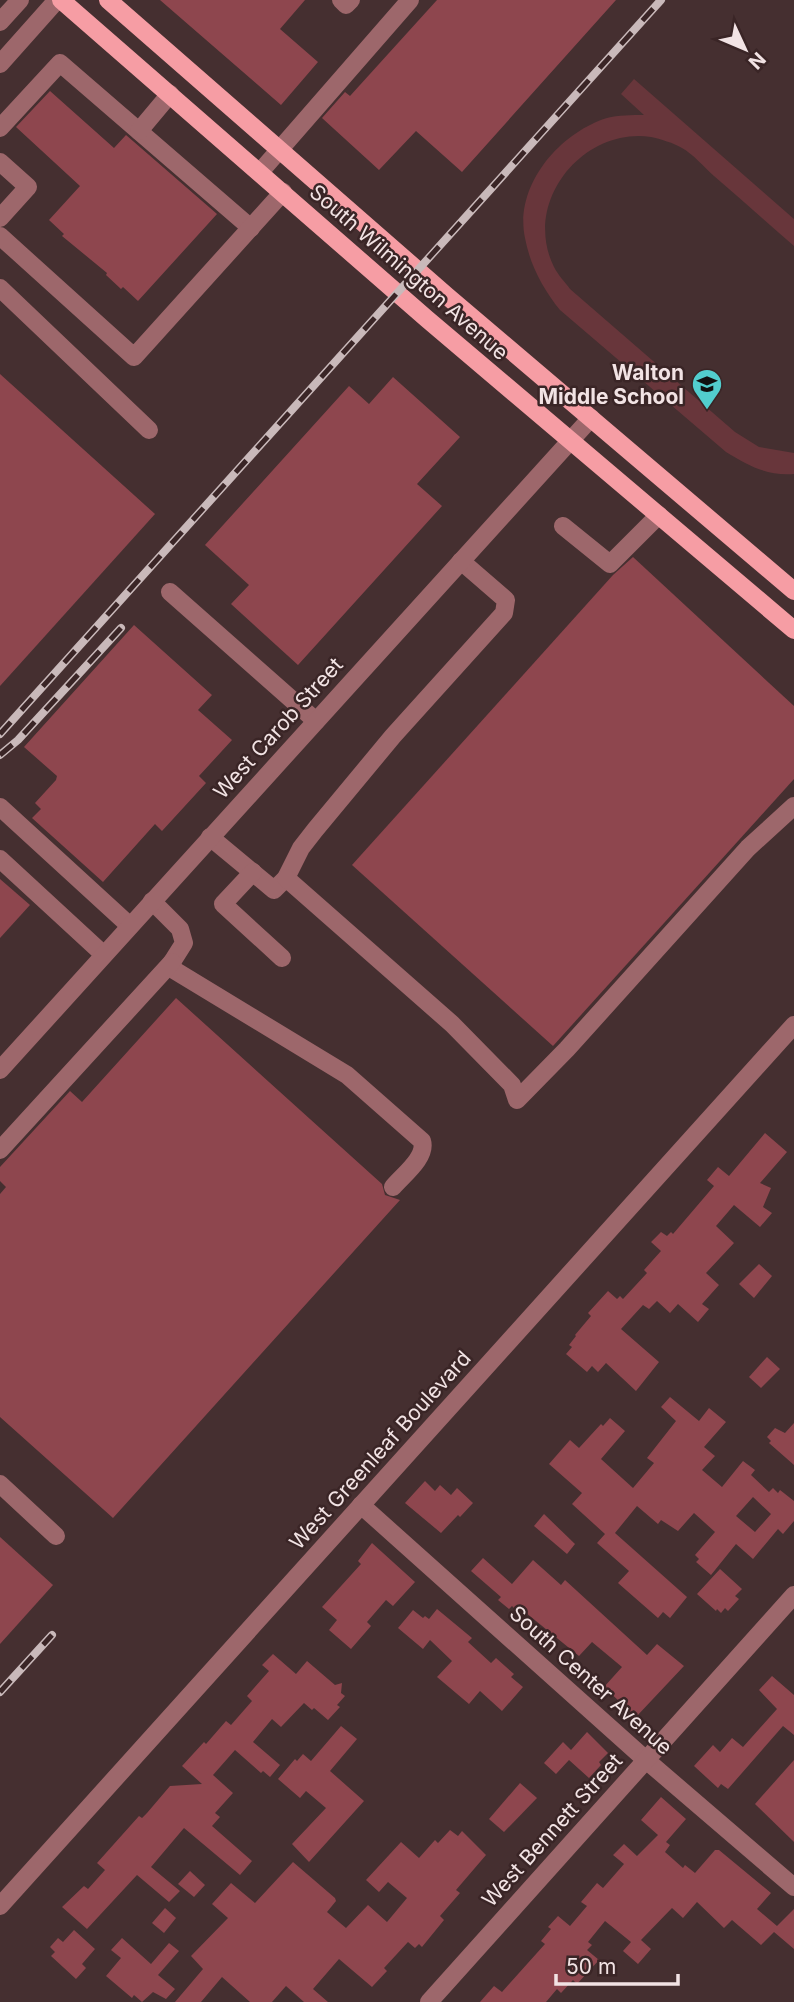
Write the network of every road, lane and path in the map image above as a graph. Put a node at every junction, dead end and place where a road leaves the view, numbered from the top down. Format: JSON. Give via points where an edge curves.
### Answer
{"nodes":[{"id":1,"x":20,"y":0,"type":"edge"},
{"id":2,"x":59,"y":0,"type":"edge"},
{"id":3,"x":108,"y":0,"type":"edge"},
{"id":4,"x":341,"y":0,"type":"edge"},
{"id":5,"x":351,"y":0,"type":"edge"},
{"id":6,"x":411,"y":0,"type":"edge"},
{"id":7,"x":0,"y":22,"type":"edge"},
{"id":8,"x":0,"y":64,"type":"edge"},
{"id":9,"x":170,"y":94,"type":"junction"},
{"id":10,"x":0,"y":128,"type":"edge"},
{"id":11,"x":139,"y":131,"type":"junction"},
{"id":12,"x":280,"y":149,"type":"junction"},
{"id":13,"x":0,"y":162,"type":"edge"},
{"id":14,"x":260,"y":172,"type":"junction"},
{"id":15,"x":282,"y":192,"type":"junction"},
{"id":16,"x":0,"y":218,"type":"edge"},
{"id":17,"x":251,"y":228,"type":"junction"},
{"id":18,"x":0,"y":236,"type":"edge"},
{"id":19,"x":0,"y":288,"type":"edge"},
{"id":20,"x":591,"y":418,"type":"junction"},
{"id":21,"x":149,"y":430,"type":"dead end"},
{"id":22,"x":571,"y":441,"type":"junction"},
{"id":23,"x":659,"y":515,"type":"junction"},
{"id":24,"x":563,"y":526,"type":"dead end"},
{"id":25,"x":461,"y":561,"type":"junction"},
{"id":26,"x":170,"y":592,"type":"dead end"},
{"id":27,"x":794,"y":592,"type":"edge"},
{"id":28,"x":794,"y":630,"type":"edge"},
{"id":29,"x":316,"y":721,"type":"junction"},
{"id":30,"x":794,"y":806,"type":"edge"},
{"id":31,"x":0,"y":807,"type":"edge"},
{"id":32,"x":210,"y":837,"type":"junction"},
{"id":33,"x":0,"y":859,"type":"edge"},
{"id":34,"x":253,"y":872,"type":"junction"},
{"id":35,"x":286,"y":878,"type":"junction"},
{"id":36,"x":152,"y":901,"type":"junction"},
{"id":37,"x":130,"y":926,"type":"junction"},
{"id":38,"x":103,"y":954,"type":"junction"},
{"id":39,"x":282,"y":958,"type":"dead end"},
{"id":40,"x":172,"y":962,"type":"junction"},
{"id":41,"x":794,"y":1025,"type":"edge"},
{"id":42,"x":0,"y":1070,"type":"edge"},
{"id":43,"x":0,"y":1150,"type":"edge"},
{"id":44,"x":393,"y":1187,"type":"dead end"},
{"id":45,"x":0,"y":1484,"type":"edge"},
{"id":46,"x":360,"y":1505,"type":"junction"},
{"id":47,"x":56,"y":1536,"type":"dead end"},
{"id":48,"x":794,"y":1595,"type":"edge"},
{"id":49,"x":646,"y":1760,"type":"junction"},
{"id":50,"x":794,"y":1887,"type":"edge"},
{"id":51,"x":0,"y":1906,"type":"edge"},
{"id":52,"x":429,"y":2002,"type":"edge"}],
"edges":[{"from":1,"to":7,"type":"street"},
{"from":2,"to":8,"type":"street"},
{"from":2,"to":9,"type":"main road","name":"South Wilmington Avenue"},
{"from":3,"to":12,"type":"main road","name":"South Wilmington Avenue"},
{"from":4,"to":5,"type":"street","via":[[346,5]]},
{"from":6,"to":12,"type":"street"},
{"from":9,"to":11,"type":"street"},
{"from":9,"to":14,"type":"main road","name":"South Wilmington Avenue"},
{"from":10,"to":11,"type":"street","via":[[60,63]]},
{"from":11,"to":17,"type":"street"},
{"from":12,"to":14,"type":"street"},
{"from":12,"to":20,"type":"main road","name":"South Wilmington Avenue"},
{"from":13,"to":16,"type":"street","via":[[28,187]]},
{"from":14,"to":15,"type":"main road","name":"South Wilmington Avenue"},
{"from":15,"to":17,"type":"street"},
{"from":15,"to":22,"type":"main road","name":"South Wilmington Avenue"},
{"from":17,"to":18,"type":"street","via":[[134,357]]},
{"from":19,"to":21,"type":"street"},
{"from":20,"to":22,"type":"street","name":"West Carob Street"},
{"from":20,"to":27,"type":"main road","name":"South Wilmington Avenue"},
{"from":22,"to":23,"type":"main road","name":"South Wilmington Avenue"},
{"from":22,"to":25,"type":"street","name":"West Carob Street"},
{"from":23,"to":24,"type":"street","via":[[610,564]]},
{"from":23,"to":28,"type":"main road","name":"South Wilmington Avenue"},
{"from":25,"to":29,"type":"street","name":"West Carob Street"},
{"from":25,"to":35,"type":"street","via":[[506,600],[504,613],[315,830]]},
{"from":26,"to":29,"type":"street"},
{"from":29,"to":32,"type":"street","name":"West Carob Street"},
{"from":30,"to":35,"type":"street","via":[[748,849],[517,1100],[512,1085],[452,1024]]},
{"from":31,"to":37,"type":"street"},
{"from":32,"to":34,"type":"street"},
{"from":32,"to":36,"type":"street","name":"West Carob Street"},
{"from":33,"to":38,"type":"street"},
{"from":34,"to":35,"type":"street","via":[[274,890]]},
{"from":34,"to":39,"type":"street","via":[[223,904]]},
{"from":36,"to":37,"type":"street","name":"West Carob Street"},
{"from":36,"to":40,"type":"street","via":[[180,929],[184,943]]},
{"from":37,"to":38,"type":"street","name":"West Carob Street"},
{"from":38,"to":42,"type":"street","name":"West Carob Street"},
{"from":40,"to":43,"type":"street"},
{"from":40,"to":44,"type":"street","via":[[174,970],[347,1075],[422,1141],[421,1154]]},
{"from":41,"to":46,"type":"street","name":"West Greenleaf Boulevard"},
{"from":45,"to":47,"type":"street"},
{"from":46,"to":49,"type":"street","name":"South Center Avenue"},
{"from":46,"to":51,"type":"street","name":"West Greenleaf Boulevard"},
{"from":48,"to":49,"type":"street","name":"West Bennett Street"},
{"from":49,"to":50,"type":"street","name":"South Center Avenue"},
{"from":49,"to":52,"type":"street","name":"West Bennett Street"}]}
